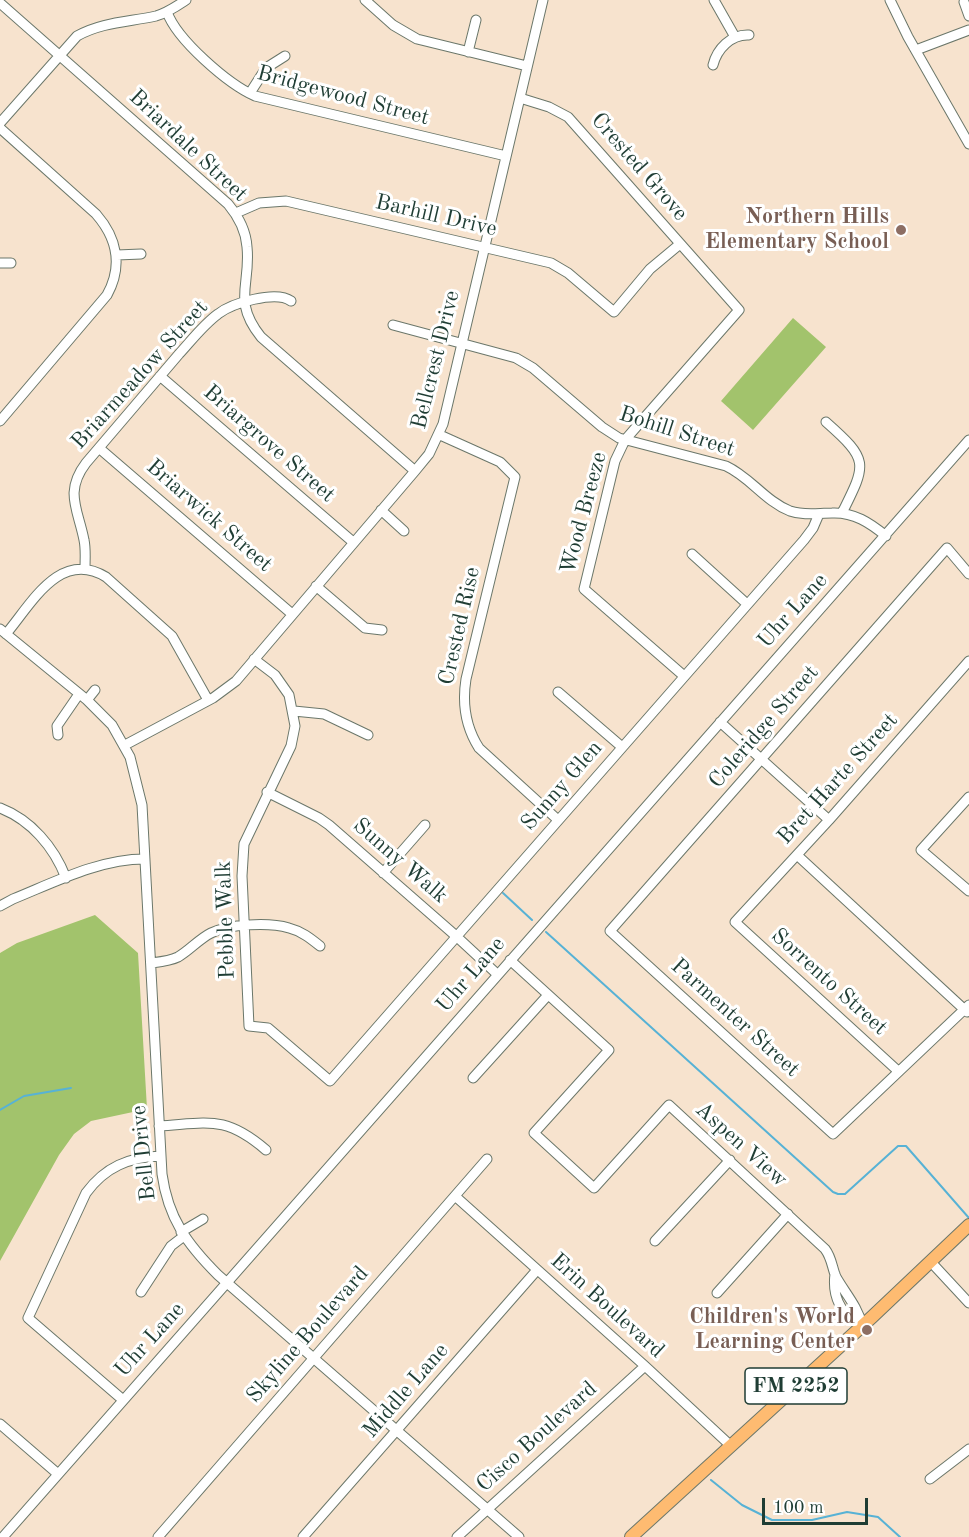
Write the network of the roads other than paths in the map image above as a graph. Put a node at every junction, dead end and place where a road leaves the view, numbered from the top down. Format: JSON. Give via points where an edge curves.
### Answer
{"nodes":[{"id":1,"x":186,"y":0,"type":"edge"},
{"id":2,"x":365,"y":0,"type":"edge"},
{"id":3,"x":543,"y":0,"type":"edge"},
{"id":4,"x":714,"y":0,"type":"edge"},
{"id":5,"x":890,"y":0,"type":"edge"},
{"id":6,"x":964,"y":2,"type":"dead end"},
{"id":7,"x":0,"y":3,"type":"edge"},
{"id":8,"x":167,"y":12,"type":"junction"},
{"id":9,"x":969,"y":16,"type":"edge"},
{"id":10,"x":476,"y":20,"type":"dead end"},
{"id":11,"x":969,"y":30,"type":"edge"},
{"id":12,"x":749,"y":35,"type":"dead end"},
{"id":13,"x":735,"y":37,"type":"junction"},
{"id":14,"x":916,"y":50,"type":"junction"},
{"id":15,"x":468,"y":52,"type":"junction"},
{"id":16,"x":59,"y":55,"type":"junction"},
{"id":17,"x":285,"y":56,"type":"dead end"},
{"id":18,"x":713,"y":65,"type":"dead end"},
{"id":19,"x":527,"y":66,"type":"junction"},
{"id":20,"x":250,"y":93,"type":"junction"},
{"id":21,"x":520,"y":98,"type":"junction"},
{"id":22,"x":0,"y":123,"type":"edge"},
{"id":23,"x":969,"y":124,"type":"edge"},
{"id":24,"x":0,"y":128,"type":"edge"},
{"id":25,"x":959,"y":128,"type":"junction"},
{"id":26,"x":969,"y":144,"type":"edge"},
{"id":27,"x":506,"y":156,"type":"junction"},
{"id":28,"x":236,"y":213,"type":"junction"},
{"id":29,"x":680,"y":244,"type":"junction"},
{"id":30,"x":484,"y":247,"type":"junction"},
{"id":31,"x":141,"y":254,"type":"dead end"},
{"id":32,"x":117,"y":255,"type":"junction"},
{"id":33,"x":11,"y":263,"type":"dead end"},
{"id":34,"x":0,"y":264,"type":"edge"},
{"id":35,"x":291,"y":301,"type":"dead end"},
{"id":36,"x":244,"y":303,"type":"junction"},
{"id":37,"x":739,"y":310,"type":"joint"},
{"id":38,"x":393,"y":325,"type":"dead end"},
{"id":39,"x":463,"y":342,"type":"junction"},
{"id":40,"x":160,"y":376,"type":"junction"},
{"id":41,"x":0,"y":421,"type":"edge"},
{"id":42,"x":825,"y":422,"type":"dead end"},
{"id":43,"x":440,"y":435,"type":"junction"},
{"id":44,"x":626,"y":440,"type":"junction"},
{"id":45,"x":969,"y":440,"type":"edge"},
{"id":46,"x":99,"y":448,"type":"junction"},
{"id":47,"x":415,"y":471,"type":"junction"},
{"id":48,"x":381,"y":510,"type":"junction"},
{"id":49,"x":842,"y":513,"type":"junction"},
{"id":50,"x":819,"y":514,"type":"junction"},
{"id":51,"x":404,"y":531,"type":"dead end"},
{"id":52,"x":886,"y":536,"type":"junction"},
{"id":53,"x":353,"y":542,"type":"junction"},
{"id":54,"x":692,"y":555,"type":"dead end"},
{"id":55,"x":85,"y":569,"type":"junction"},
{"id":56,"x":969,"y":574,"type":"edge"},
{"id":57,"x":316,"y":586,"type":"junction"},
{"id":58,"x":747,"y":604,"type":"junction"},
{"id":59,"x":292,"y":614,"type":"junction"},
{"id":60,"x":382,"y":630,"type":"dead end"},
{"id":61,"x":3,"y":631,"type":"edge"},
{"id":62,"x":254,"y":659,"type":"junction"},
{"id":63,"x":969,"y":661,"type":"edge"},
{"id":64,"x":684,"y":676,"type":"junction"},
{"id":65,"x":94,"y":690,"type":"dead end"},
{"id":66,"x":558,"y":692,"type":"dead end"},
{"id":67,"x":83,"y":697,"type":"junction"},
{"id":68,"x":208,"y":700,"type":"junction"},
{"id":69,"x":294,"y":711,"type":"junction"},
{"id":70,"x":720,"y":722,"type":"junction"},
{"id":71,"x":58,"y":735,"type":"dead end"},
{"id":72,"x":368,"y":735,"type":"dead end"},
{"id":73,"x":124,"y":745,"type":"junction"},
{"id":74,"x":622,"y":747,"type":"junction"},
{"id":75,"x":761,"y":759,"type":"junction"},
{"id":76,"x":267,"y":792,"type":"junction"},
{"id":77,"x":969,"y":796,"type":"edge"},
{"id":78,"x":0,"y":808,"type":"edge"},
{"id":79,"x":558,"y":820,"type":"junction"},
{"id":80,"x":829,"y":820,"type":"junction"},
{"id":81,"x":425,"y":825,"type":"dead end"},
{"id":82,"x":796,"y":855,"type":"junction"},
{"id":83,"x":145,"y":859,"type":"junction"},
{"id":84,"x":383,"y":873,"type":"junction"},
{"id":85,"x":66,"y":878,"type":"junction"},
{"id":86,"x":969,"y":891,"type":"edge"},
{"id":87,"x":0,"y":906,"type":"edge"},
{"id":88,"x":735,"y":922,"type":"joint"},
{"id":89,"x":244,"y":926,"type":"junction"},
{"id":90,"x":610,"y":931,"type":"joint"},
{"id":91,"x":456,"y":936,"type":"junction"},
{"id":92,"x":320,"y":946,"type":"dead end"},
{"id":93,"x":510,"y":960,"type":"junction"},
{"id":94,"x":151,"y":963,"type":"junction"},
{"id":95,"x":497,"y":975,"type":"junction"},
{"id":96,"x":548,"y":995,"type":"junction"},
{"id":97,"x":968,"y":1010,"type":"edge"},
{"id":98,"x":898,"y":1071,"type":"junction"},
{"id":99,"x":473,"y":1078,"type":"dead end"},
{"id":100,"x":330,"y":1081,"type":"joint"},
{"id":101,"x":159,"y":1126,"type":"junction"},
{"id":102,"x":266,"y":1150,"type":"dead end"},
{"id":103,"x":161,"y":1156,"type":"junction"},
{"id":104,"x":487,"y":1159,"type":"dead end"},
{"id":105,"x":730,"y":1160,"type":"junction"},
{"id":106,"x":455,"y":1196,"type":"junction"},
{"id":107,"x":788,"y":1214,"type":"junction"},
{"id":108,"x":203,"y":1219,"type":"dead end"},
{"id":109,"x":969,"y":1225,"type":"edge"},
{"id":110,"x":182,"y":1234,"type":"junction"},
{"id":111,"x":655,"y":1241,"type":"dead end"},
{"id":112,"x":930,"y":1261,"type":"junction"},
{"id":113,"x":537,"y":1270,"type":"junction"},
{"id":114,"x":227,"y":1283,"type":"junction"},
{"id":115,"x":141,"y":1292,"type":"dead end"},
{"id":116,"x":717,"y":1293,"type":"dead end"},
{"id":117,"x":969,"y":1303,"type":"edge"},
{"id":118,"x":862,"y":1324,"type":"junction"},
{"id":119,"x":314,"y":1358,"type":"junction"},
{"id":120,"x":645,"y":1365,"type":"junction"},
{"id":121,"x":123,"y":1400,"type":"junction"},
{"id":122,"x":0,"y":1424,"type":"edge"},
{"id":123,"x":397,"y":1430,"type":"junction"},
{"id":124,"x":731,"y":1446,"type":"junction"},
{"id":125,"x":969,"y":1449,"type":"edge"},
{"id":126,"x":58,"y":1474,"type":"junction"},
{"id":127,"x":930,"y":1479,"type":"dead end"},
{"id":128,"x":487,"y":1509,"type":"junction"},
{"id":129,"x":3,"y":1537,"type":"edge"},
{"id":130,"x":158,"y":1537,"type":"edge"},
{"id":131,"x":303,"y":1537,"type":"edge"},
{"id":132,"x":457,"y":1537,"type":"edge"},
{"id":133,"x":519,"y":1537,"type":"edge"},
{"id":134,"x":631,"y":1537,"type":"edge"}],
"edges":[{"from":1,"to":8,"type":"street"},
{"from":2,"to":15,"type":"street","via":[[410,36]]},
{"from":3,"to":19,"type":"street","name":"Bellcrest Drive"},
{"from":4,"to":13,"type":"street"},
{"from":5,"to":14,"type":"street"},
{"from":6,"to":9,"type":"street"},
{"from":7,"to":16,"type":"street","name":"Briardale Street"},
{"from":8,"to":16,"type":"street","via":[[90,28]]},
{"from":8,"to":20,"type":"street","name":"Bridgewood Street","via":[[179,35],[231,82]]},
{"from":10,"to":15,"type":"street"},
{"from":11,"to":14,"type":"street"},
{"from":12,"to":13,"type":"street"},
{"from":13,"to":18,"type":"street","via":[[715,55]]},
{"from":14,"to":25,"type":"street"},
{"from":15,"to":19,"type":"street"},
{"from":16,"to":22,"type":"street"},
{"from":16,"to":28,"type":"street","name":"Briardale Street"},
{"from":17,"to":20,"type":"street","via":[[266,68]]},
{"from":19,"to":21,"type":"street","name":"Bellcrest Drive"},
{"from":20,"to":27,"type":"street","name":"Bridgewood Street"},
{"from":21,"to":27,"type":"street","name":"Bellcrest Drive"},
{"from":21,"to":29,"type":"street","name":"Crested Grove","via":[[549,106],[568,117]]},
{"from":23,"to":25,"type":"street"},
{"from":24,"to":32,"type":"street","via":[[96,214],[112,237]]},
{"from":25,"to":26,"type":"street"},
{"from":27,"to":30,"type":"street","name":"Bellcrest Drive"},
{"from":28,"to":30,"type":"street","name":"Barhill Drive","via":[[259,203],[286,201]]},
{"from":28,"to":36,"type":"street","name":"Briardale Street","via":[[247,244]]},
{"from":29,"to":30,"type":"street","name":"Barhill Drive","via":[[650,269],[614,312],[563,269]]},
{"from":29,"to":37,"type":"street","name":"Crested Grove"},
{"from":30,"to":39,"type":"street","name":"Bellcrest Drive"},
{"from":31,"to":32,"type":"street"},
{"from":32,"to":41,"type":"street","via":[[115,276],[107,295]]},
{"from":33,"to":34,"type":"street"},
{"from":35,"to":36,"type":"street","name":"Briarmeadow Street","via":[[272,296]]},
{"from":36,"to":40,"type":"street","name":"Briarmeadow Street","via":[[218,314]]},
{"from":36,"to":47,"type":"street","name":"Briardale Street","via":[[261,337]]},
{"from":37,"to":44,"type":"street","name":"Wood Breeze"},
{"from":38,"to":39,"type":"street","name":"Bohill Street"},
{"from":39,"to":43,"type":"street","name":"Bellcrest Drive"},
{"from":39,"to":44,"type":"street","name":"Bohill Street","via":[[525,362],[602,427]]},
{"from":40,"to":46,"type":"street","name":"Briarmeadow Street"},
{"from":40,"to":53,"type":"street","name":"Briargrove Street"},
{"from":42,"to":49,"type":"street","via":[[850,443],[861,460],[860,477]]},
{"from":43,"to":47,"type":"street","name":"Bellcrest Drive"},
{"from":43,"to":79,"type":"street","name":"Crested Rise","via":[[500,462],[515,477],[466,679],[465,712],[479,748]]},
{"from":44,"to":50,"type":"street","name":"Bohill Street","via":[[726,466],[783,507]]},
{"from":44,"to":64,"type":"street","name":"Wood Breeze","via":[[615,461],[584,589]]},
{"from":45,"to":52,"type":"street","name":"Uhr Lane"},
{"from":46,"to":55,"type":"street","name":"Briarmeadow Street","via":[[82,467],[74,488],[85,546]]},
{"from":46,"to":59,"type":"street","name":"Briarwick Street"},
{"from":47,"to":48,"type":"street","name":"Bellcrest Drive"},
{"from":48,"to":51,"type":"street"},
{"from":48,"to":53,"type":"street","name":"Bellcrest Drive"},
{"from":49,"to":50,"type":"street","name":"Bohill Street"},
{"from":49,"to":52,"type":"street","name":"Bohill Street","via":[[865,520]]},
{"from":50,"to":58,"type":"street","name":"Sunny Glen","via":[[804,540]]},
{"from":52,"to":70,"type":"street","name":"Uhr Lane"},
{"from":53,"to":57,"type":"street","name":"Bellcrest Drive"},
{"from":54,"to":58,"type":"street"},
{"from":55,"to":61,"type":"street","via":[[69,570],[49,582]]},
{"from":55,"to":68,"type":"street","via":[[106,577],[166,629]]},
{"from":56,"to":75,"type":"street","name":"Coleridge Street","via":[[947,548]]},
{"from":57,"to":59,"type":"street","name":"Bellcrest Drive"},
{"from":57,"to":60,"type":"street","via":[[365,628]]},
{"from":58,"to":64,"type":"street","name":"Sunny Glen"},
{"from":59,"to":62,"type":"street","name":"Bellcrest Drive"},
{"from":61,"to":67,"type":"street","name":"Bell Drive"},
{"from":62,"to":68,"type":"street","name":"Bellcrest Drive","via":[[230,686]]},
{"from":62,"to":69,"type":"street","name":"Pebble Walk","via":[[284,687]]},
{"from":63,"to":80,"type":"street","name":"Bret Harte Street"},
{"from":64,"to":74,"type":"street","name":"Sunny Glen"},
{"from":65,"to":67,"type":"street"},
{"from":66,"to":74,"type":"street"},
{"from":67,"to":71,"type":"street","via":[[57,726]]},
{"from":67,"to":73,"type":"street","name":"Bell Drive","via":[[112,725]]},
{"from":68,"to":73,"type":"street","name":"Bellcrest Drive"},
{"from":69,"to":72,"type":"street","via":[[324,714]]},
{"from":69,"to":76,"type":"street","name":"Pebble Walk","via":[[291,746]]},
{"from":70,"to":75,"type":"street"},
{"from":70,"to":93,"type":"street","name":"Uhr Lane"},
{"from":73,"to":83,"type":"street","name":"Bell Drive","via":[[140,788]]},
{"from":74,"to":79,"type":"street","name":"Sunny Glen"},
{"from":75,"to":80,"type":"street"},
{"from":75,"to":90,"type":"street","name":"Coleridge Street"},
{"from":76,"to":84,"type":"street","name":"Sunny Walk","via":[[319,818]]},
{"from":76,"to":89,"type":"street","name":"Pebble Walk","via":[[244,844]]},
{"from":77,"to":86,"type":"street","via":[[921,850]]},
{"from":78,"to":85,"type":"street","via":[[17,815],[45,842]]},
{"from":79,"to":91,"type":"street","name":"Sunny Glen"},
{"from":80,"to":82,"type":"street","name":"Bret Harte Street"},
{"from":81,"to":84,"type":"street"},
{"from":82,"to":88,"type":"street","name":"Bret Harte Street"},
{"from":82,"to":97,"type":"street"},
{"from":83,"to":85,"type":"street","via":[[112,862]]},
{"from":83,"to":94,"type":"street","name":"Bell Drive"},
{"from":84,"to":91,"type":"street","name":"Sunny Walk"},
{"from":85,"to":87,"type":"street"},
{"from":88,"to":98,"type":"street","name":"Sorrento Street"},
{"from":89,"to":92,"type":"street","via":[[287,927]]},
{"from":89,"to":94,"type":"street","via":[[223,928],[200,939],[177,958]]},
{"from":89,"to":100,"type":"street","name":"Pebble Walk","via":[[249,1026],[268,1028]]},
{"from":90,"to":98,"type":"street","name":"Parmenter Street","via":[[833,1134]]},
{"from":91,"to":95,"type":"street","name":"Sunny Walk"},
{"from":91,"to":100,"type":"street","name":"Sunny Glen"},
{"from":93,"to":95,"type":"street","name":"Uhr Lane"},
{"from":93,"to":96,"type":"street","name":"Aspen View"},
{"from":94,"to":101,"type":"street","name":"Bell Drive"},
{"from":95,"to":114,"type":"street","name":"Uhr Lane"},
{"from":96,"to":99,"type":"street"},
{"from":96,"to":105,"type":"street","name":"Aspen View","via":[[609,1050],[534,1133],[594,1188],[669,1105]]},
{"from":97,"to":98,"type":"street"},
{"from":101,"to":102,"type":"street","via":[[226,1124],[250,1136]]},
{"from":101,"to":103,"type":"street","name":"Bell Drive"},
{"from":103,"to":110,"type":"street","name":"Bell Drive","via":[[166,1195]]},
{"from":103,"to":121,"type":"street","via":[[125,1161],[96,1179],[86,1192],[28,1318]]},
{"from":104,"to":106,"type":"street","name":"Skyline Boulevard"},
{"from":105,"to":107,"type":"street","name":"Aspen View"},
{"from":105,"to":111,"type":"street"},
{"from":106,"to":113,"type":"street","name":"Erin Boulevard"},
{"from":106,"to":119,"type":"street","name":"Skyline Boulevard"},
{"from":107,"to":116,"type":"street"},
{"from":107,"to":118,"type":"street","name":"Aspen View","via":[[828,1253]]},
{"from":108,"to":110,"type":"street"},
{"from":109,"to":112,"type":"main road","number":"FM 2252"},
{"from":110,"to":114,"type":"street","name":"Bell Drive"},
{"from":110,"to":115,"type":"street"},
{"from":112,"to":117,"type":"street"},
{"from":112,"to":118,"type":"main road","number":"FM 2252"},
{"from":113,"to":120,"type":"street","name":"Erin Boulevard"},
{"from":113,"to":123,"type":"street","name":"Middle Lane"},
{"from":114,"to":119,"type":"street","name":"Bell Drive"},
{"from":114,"to":121,"type":"street","name":"Uhr Lane"},
{"from":118,"to":124,"type":"main road","number":"FM 2252"},
{"from":119,"to":123,"type":"street","name":"Bell Drive"},
{"from":119,"to":130,"type":"street","name":"Skyline Boulevard"},
{"from":120,"to":124,"type":"street","name":"Erin Boulevard"},
{"from":120,"to":128,"type":"street","name":"Cisco Boulevard"},
{"from":121,"to":126,"type":"street","name":"Uhr Lane"},
{"from":122,"to":126,"type":"street"},
{"from":123,"to":128,"type":"street","name":"Bell Drive"},
{"from":123,"to":131,"type":"street","name":"Middle Lane"},
{"from":124,"to":134,"type":"main road","number":"FM 2252"},
{"from":125,"to":127,"type":"street"},
{"from":126,"to":129,"type":"street","name":"Uhr Lane"},
{"from":128,"to":132,"type":"street","name":"Cisco Boulevard"},
{"from":128,"to":133,"type":"street","name":"Bell Drive"}]}
